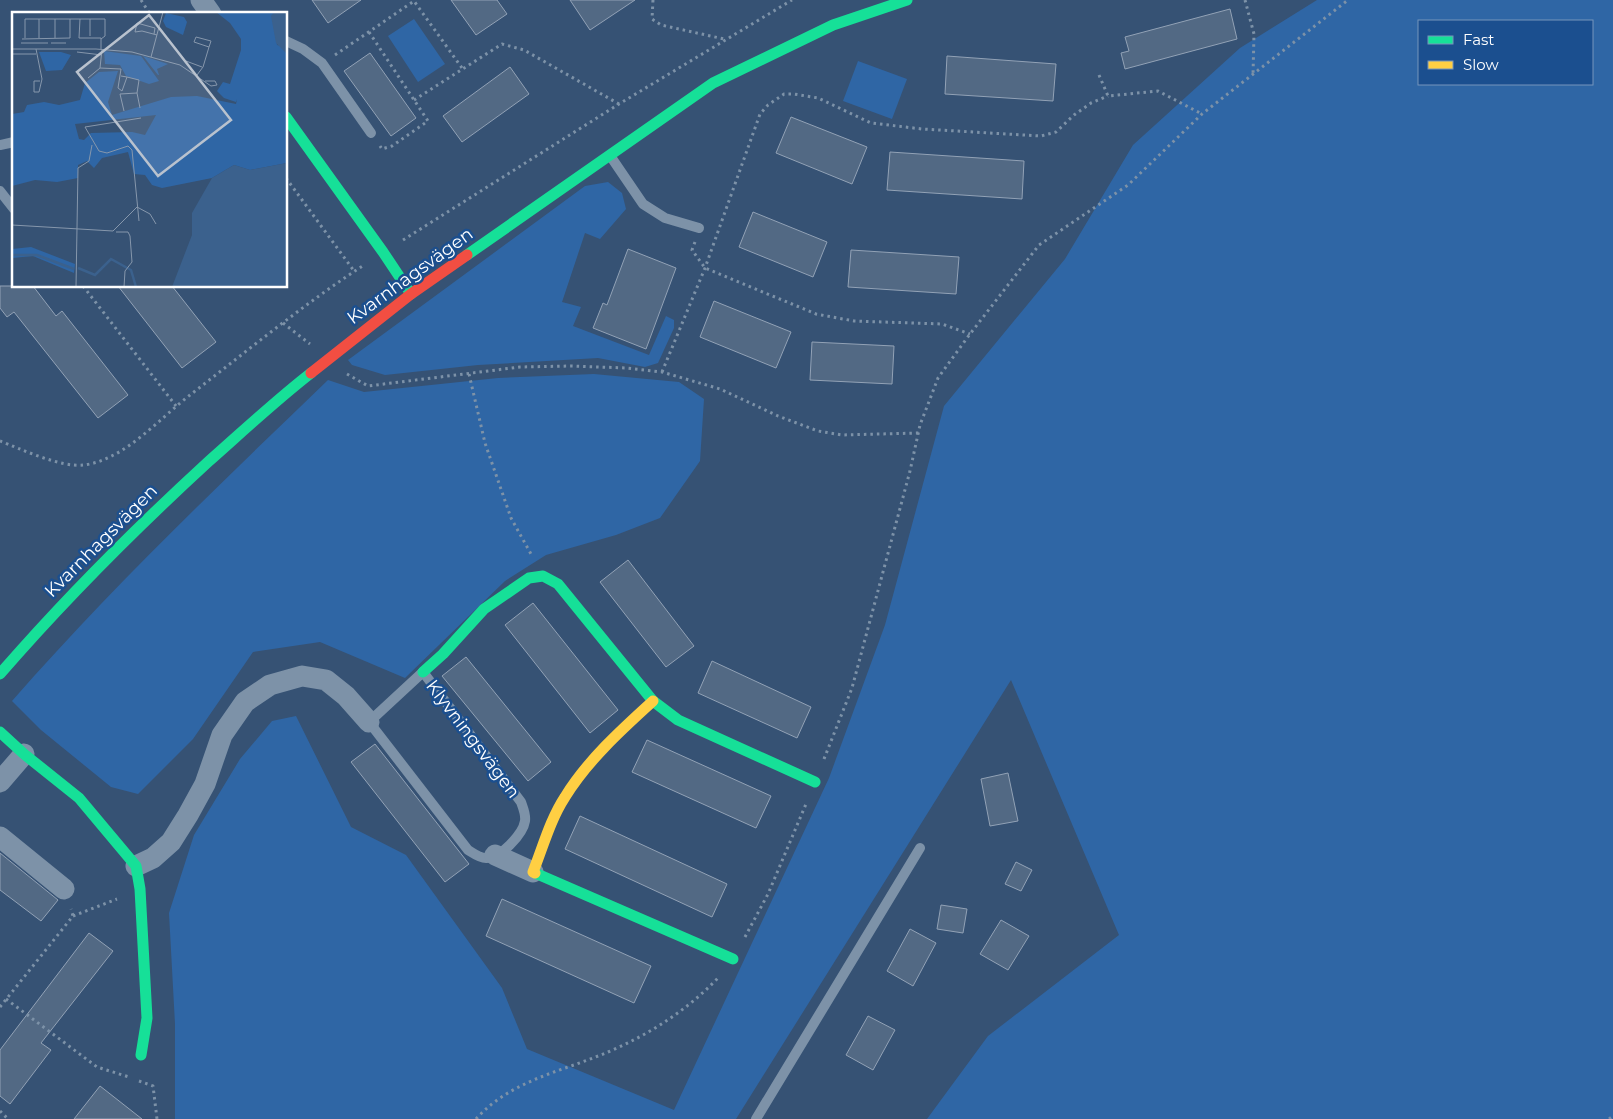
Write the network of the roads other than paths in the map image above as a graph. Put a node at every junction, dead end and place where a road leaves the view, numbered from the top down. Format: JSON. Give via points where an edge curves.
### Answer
{"nodes":[{"id":1,"x":201,"y":0,"type":"edge"},
{"id":2,"x":907,"y":0,"type":"edge"},
{"id":3,"x":210,"y":12,"type":"edge"},
{"id":4,"x":288,"y":42,"type":"edge"},
{"id":5,"x":288,"y":120,"type":"edge"},
{"id":6,"x":371,"y":133,"type":"road end"},
{"id":7,"x":609,"y":154,"type":"junction"},
{"id":8,"x":0,"y":191,"type":"edge"},
{"id":9,"x":12,"y":206,"type":"edge"},
{"id":10,"x":699,"y":228,"type":"road end"},
{"id":11,"x":410,"y":294,"type":"junction"},
{"id":12,"x":422,"y":672,"type":"junction"},
{"id":13,"x":0,"y":674,"type":"edge"},
{"id":14,"x":653,"y":701,"type":"junction"},
{"id":15,"x":369,"y":722,"type":"junction"},
{"id":16,"x":0,"y":732,"type":"edge"},
{"id":17,"x":24,"y":754,"type":"junction"},
{"id":18,"x":0,"y":782,"type":"edge"},
{"id":19,"x":815,"y":782,"type":"road end"},
{"id":20,"x":0,"y":837,"type":"edge"},
{"id":21,"x":920,"y":848,"type":"dead end"},
{"id":22,"x":494,"y":855,"type":"junction"},
{"id":23,"x":136,"y":866,"type":"junction"},
{"id":24,"x":533,"y":872,"type":"junction"},
{"id":25,"x":64,"y":889,"type":"road end"},
{"id":26,"x":733,"y":959,"type":"road end"},
{"id":27,"x":141,"y":1055,"type":"dead end"},
{"id":28,"x":756,"y":1119,"type":"edge"}],
"edges":[{"from":1,"to":3,"type":"street"},
{"from":2,"to":7,"type":"street","name":"Kvarnhagsvägen","via":[[833,25],[712,83]]},
{"from":4,"to":6,"type":"lane","via":[[322,63]]},
{"from":5,"to":11,"type":"street"},
{"from":7,"to":10,"type":"lane","via":[[643,204],[665,218]]},
{"from":7,"to":11,"type":"street","name":"Kvarnhagsvägen"},
{"from":8,"to":9,"type":"lane"},
{"from":11,"to":13,"type":"street","name":"Kvarnhagsvägen","via":[[273,403],[188,480],[97,568]]},
{"from":12,"to":14,"type":"street","via":[[484,609],[529,578],[544,576],[558,584]]},
{"from":12,"to":15,"type":"lane","name":"Klyvningsvägen"},
{"from":12,"to":22,"type":"lane","name":"Klyvningsvägen","via":[[521,802],[525,812],[520,833]]},
{"from":14,"to":19,"type":"street","via":[[678,720]]},
{"from":14,"to":24,"type":"street","via":[[570,788],[556,813]]},
{"from":15,"to":22,"type":"lane","via":[[468,850],[487,859]]},
{"from":15,"to":23,"type":"street","via":[[346,696],[326,680],[302,676],[270,685],[245,702],[222,735],[205,784],[171,842],[153,858]]},
{"from":16,"to":17,"type":"street"},
{"from":17,"to":18,"type":"street"},
{"from":17,"to":23,"type":"street","via":[[79,798]]},
{"from":20,"to":25,"type":"street"},
{"from":21,"to":28,"type":"lane"},
{"from":22,"to":24,"type":"street"},
{"from":23,"to":27,"type":"street","via":[[147,1018]]},
{"from":24,"to":26,"type":"street"}]}
